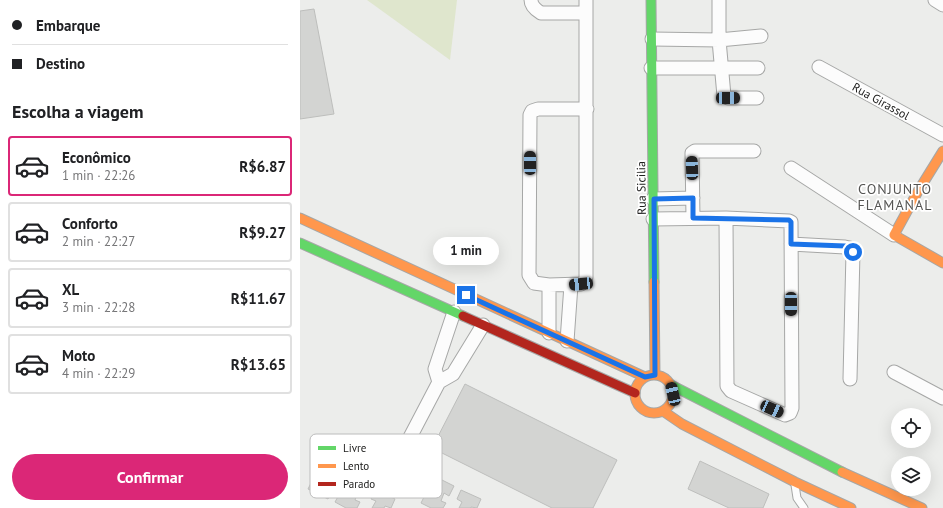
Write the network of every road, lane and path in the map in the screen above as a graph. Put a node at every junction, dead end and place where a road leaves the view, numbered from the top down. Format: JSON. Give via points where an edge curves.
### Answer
{"nodes":[{"id":1,"x":531,"y":0,"type":"edge"},
{"id":2,"x":586,"y":0,"type":"edge"},
{"id":3,"x":651,"y":0,"type":"edge"},
{"id":4,"x":719,"y":0,"type":"edge"},
{"id":5,"x":935,"y":0,"type":"edge"},
{"id":6,"x":943,"y":5,"type":"edge"},
{"id":7,"x":586,"y":13,"type":"junction"},
{"id":8,"x":761,"y":36,"type":"dead end"},
{"id":9,"x":652,"y":39,"type":"junction"},
{"id":10,"x":719,"y":40,"type":"junction"},
{"id":11,"x":819,"y":67,"type":"dead end"},
{"id":12,"x":651,"y":68,"type":"junction"},
{"id":13,"x":758,"y":68,"type":"dead end"},
{"id":14,"x":722,"y":69,"type":"junction"},
{"id":15,"x":757,"y":98,"type":"dead end"},
{"id":16,"x":587,"y":109,"type":"junction"},
{"id":17,"x":943,"y":135,"type":"edge"},
{"id":18,"x":754,"y":151,"type":"dead end"},
{"id":19,"x":943,"y":151,"type":"edge"},
{"id":20,"x":791,"y":168,"type":"dead end"},
{"id":21,"x":938,"y":171,"type":"edge"},
{"id":22,"x":693,"y":198,"type":"junction"},
{"id":23,"x":654,"y":199,"type":"junction"},
{"id":24,"x":300,"y":218,"type":"edge"},
{"id":25,"x":693,"y":218,"type":"junction"},
{"id":26,"x":726,"y":218,"type":"junction"},
{"id":27,"x":653,"y":219,"type":"junction"},
{"id":28,"x":894,"y":234,"type":"junction"},
{"id":29,"x":300,"y":243,"type":"edge"},
{"id":30,"x":791,"y":244,"type":"junction"},
{"id":31,"x":943,"y":263,"type":"edge"},
{"id":32,"x":549,"y":285,"type":"junction"},
{"id":33,"x":571,"y":285,"type":"junction"},
{"id":34,"x":454,"y":312,"type":"junction"},
{"id":35,"x":483,"y":325,"type":"junction"},
{"id":36,"x":549,"y":333,"type":"junction"},
{"id":37,"x":567,"y":341,"type":"junction"},
{"id":38,"x":894,"y":372,"type":"dead end"},
{"id":39,"x":655,"y":375,"type":"junction"},
{"id":40,"x":645,"y":377,"type":"junction"},
{"id":41,"x":850,"y":379,"type":"dead end"},
{"id":42,"x":439,"y":382,"type":"junction"},
{"id":43,"x":671,"y":385,"type":"junction"},
{"id":44,"x":635,"y":393,"type":"junction"},
{"id":45,"x":943,"y":398,"type":"edge"},
{"id":46,"x":663,"y":411,"type":"junction"},
{"id":47,"x":412,"y":434,"type":"edge"},
{"id":48,"x":795,"y":482,"type":"junction"},
{"id":49,"x":804,"y":508,"type":"edge"},
{"id":50,"x":851,"y":508,"type":"edge"},
{"id":51,"x":922,"y":508,"type":"edge"}],
"edges":[{"from":1,"to":7,"type":"street","via":[[535,9],[541,13]]},
{"from":2,"to":7,"type":"street"},
{"from":3,"to":9,"type":"street","name":"Rua Sicilia"},
{"from":4,"to":10,"type":"street"},
{"from":5,"to":6,"type":"street"},
{"from":7,"to":16,"type":"street"},
{"from":8,"to":10,"type":"street"},
{"from":9,"to":10,"type":"street"},
{"from":9,"to":12,"type":"street","name":"Rua Sicilia"},
{"from":10,"to":14,"type":"street"},
{"from":11,"to":17,"type":"street","name":"Rua Girassol"},
{"from":12,"to":14,"type":"street"},
{"from":12,"to":23,"type":"street","name":"Rua Sicilia"},
{"from":13,"to":14,"type":"street"},
{"from":14,"to":15,"type":"street","via":[[724,96]]},
{"from":16,"to":32,"type":"street","via":[[538,108],[530,115],[529,275],[534,283]]},
{"from":16,"to":33,"type":"street","via":[[586,277],[581,284]]},
{"from":18,"to":22,"type":"street","via":[[692,153]]},
{"from":19,"to":21,"type":"street"},
{"from":20,"to":28,"type":"street"},
{"from":21,"to":28,"type":"street","via":[[917,193]]},
{"from":22,"to":23,"type":"street"},
{"from":22,"to":25,"type":"street"},
{"from":23,"to":27,"type":"street","name":"Rua Sicilia"},
{"from":24,"to":36,"type":"street"},
{"from":25,"to":26,"type":"street"},
{"from":25,"to":27,"type":"street"},
{"from":26,"to":30,"type":"street","via":[[789,220]]},
{"from":26,"to":30,"type":"street","via":[[726,383],[731,391],[785,415],[790,413],[792,408]]},
{"from":27,"to":39,"type":"street","name":"Rua Sicilia"},
{"from":28,"to":31,"type":"street"},
{"from":29,"to":34,"type":"street"},
{"from":30,"to":41,"type":"street","via":[[845,246],[853,252]]},
{"from":32,"to":33,"type":"street"},
{"from":32,"to":36,"type":"street"},
{"from":33,"to":37,"type":"street"},
{"from":34,"to":35,"type":"street"},
{"from":34,"to":42,"type":"street","via":[[434,369]]},
{"from":35,"to":42,"type":"street","via":[[454,374]]},
{"from":35,"to":44,"type":"street"},
{"from":36,"to":37,"type":"street"},
{"from":37,"to":40,"type":"street"},
{"from":38,"to":45,"type":"street"},
{"from":39,"to":40,"type":"street"},
{"from":39,"to":43,"type":"street","via":[[664,378]]},
{"from":40,"to":44,"type":"street","via":[[638,384]]},
{"from":42,"to":47,"type":"street"},
{"from":43,"to":46,"type":"street","via":[[671,404]]},
{"from":43,"to":51,"type":"street","via":[[817,460]]},
{"from":44,"to":46,"type":"street","via":[[638,403],[644,410],[654,413]]},
{"from":46,"to":48,"type":"street","via":[[682,424]]},
{"from":48,"to":49,"type":"lane","via":[[797,498]]},
{"from":48,"to":50,"type":"street"}]}
